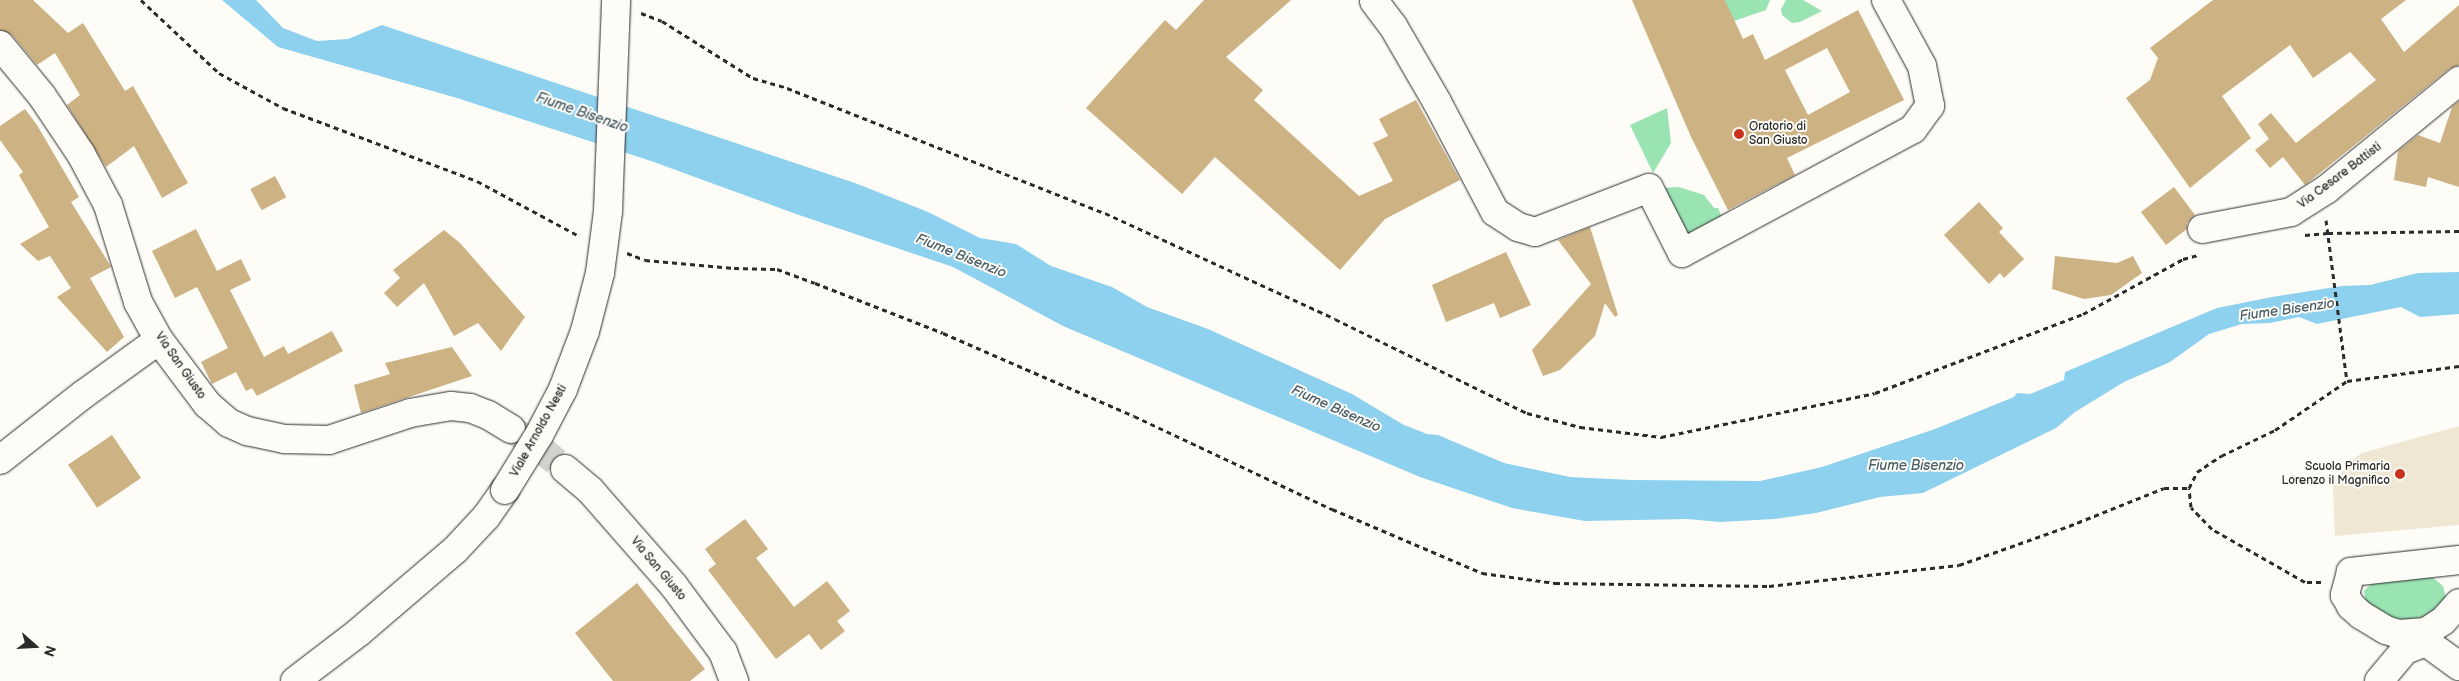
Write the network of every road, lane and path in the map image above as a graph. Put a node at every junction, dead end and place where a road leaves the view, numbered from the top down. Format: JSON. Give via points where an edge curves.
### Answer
{"nodes":[{"id":1,"x":141,"y":0,"type":"edge"},
{"id":2,"x":1368,"y":0,"type":"edge"},
{"id":3,"x":1886,"y":0,"type":"edge"},
{"id":4,"x":627,"y":6,"type":"edge"},
{"id":5,"x":0,"y":45,"type":"edge"},
{"id":6,"x":2459,"y":81,"type":"edge"},
{"id":7,"x":2459,"y":231,"type":"edge"},
{"id":8,"x":2328,"y":233,"type":"junction"},
{"id":9,"x":2300,"y":236,"type":"dead end"},
{"id":10,"x":583,"y":238,"type":"dead end"},
{"id":11,"x":2201,"y":242,"type":"joint"},
{"id":12,"x":618,"y":250,"type":"dead end"},
{"id":13,"x":159,"y":340,"type":"junction"},
{"id":14,"x":2459,"y":366,"type":"edge"},
{"id":15,"x":2347,"y":381,"type":"junction"},
{"id":16,"x":511,"y":429,"type":"tunnel mouth"},
{"id":17,"x":0,"y":460,"type":"edge"},
{"id":18,"x":565,"y":469,"type":"tunnel mouth"},
{"id":19,"x":2189,"y":488,"type":"junction"},
{"id":20,"x":2459,"y":560,"type":"edge"},
{"id":21,"x":2347,"y":583,"type":"junction"},
{"id":22,"x":2459,"y":603,"type":"edge"},
{"id":23,"x":2426,"y":637,"type":"junction"},
{"id":24,"x":2459,"y":666,"type":"edge"},
{"id":25,"x":295,"y":681,"type":"edge"},
{"id":26,"x":734,"y":681,"type":"edge"},
{"id":27,"x":2379,"y":681,"type":"edge"}],
"edges":[{"from":1,"to":10,"type":"path","via":[[220,73],[283,108],[477,181]]},
{"from":2,"to":3,"type":"street","via":[[1393,26],[1495,212],[1518,227],[1535,232],[1649,188],[1682,253],[1914,130],[1930,106],[1924,74]]},
{"from":4,"to":11,"type":"path","via":[[662,21],[753,78],[787,88],[1105,213],[1336,319],[1527,413],[1580,427],[1662,437],[1875,393],[2083,314],[2183,259]]},
{"from":4,"to":25,"type":"street","name":"Viale Arnoldo Nesti","bridge":true,"via":[[600,274],[585,331],[563,389],[539,435],[486,517],[455,550],[359,632]]},
{"from":5,"to":13,"type":"street","name":"Via San Giusto","via":[[42,96],[108,204],[138,302]]},
{"from":6,"to":11,"type":"street","name":"Via Cesare Battisti","via":[[2327,189],[2291,212]]},
{"from":7,"to":8,"type":"path"},
{"from":8,"to":9,"type":"path"},
{"from":8,"to":15,"type":"path"},
{"from":12,"to":19,"type":"path","via":[[646,260],[777,269],[816,283],[943,333],[1116,408],[1332,509],[1482,573],[1555,582],[1769,586],[1959,565],[2164,488]]},
{"from":13,"to":16,"type":"street","name":"Via San Giusto","via":[[207,404],[229,423],[247,431],[285,440],[329,440],[410,413],[451,406],[470,408]]},
{"from":13,"to":17,"type":"street"},
{"from":14,"to":15,"type":"path"},
{"from":15,"to":19,"type":"path","via":[[2275,430],[2221,456],[2197,472]]},
{"from":18,"to":26,"type":"street","name":"Via San Giusto","via":[[590,490],[674,586],[722,652]]},
{"from":19,"to":21,"type":"path","via":[[2191,507],[2212,529],[2305,582]]},
{"from":20,"to":21,"type":"street","via":[[2351,572]]},
{"from":21,"to":23,"type":"street","via":[[2346,595],[2351,606],[2361,615],[2386,630]]},
{"from":22,"to":23,"type":"street"},
{"from":23,"to":24,"type":"street"},
{"from":23,"to":27,"type":"street","via":[[2405,650]]}]}
